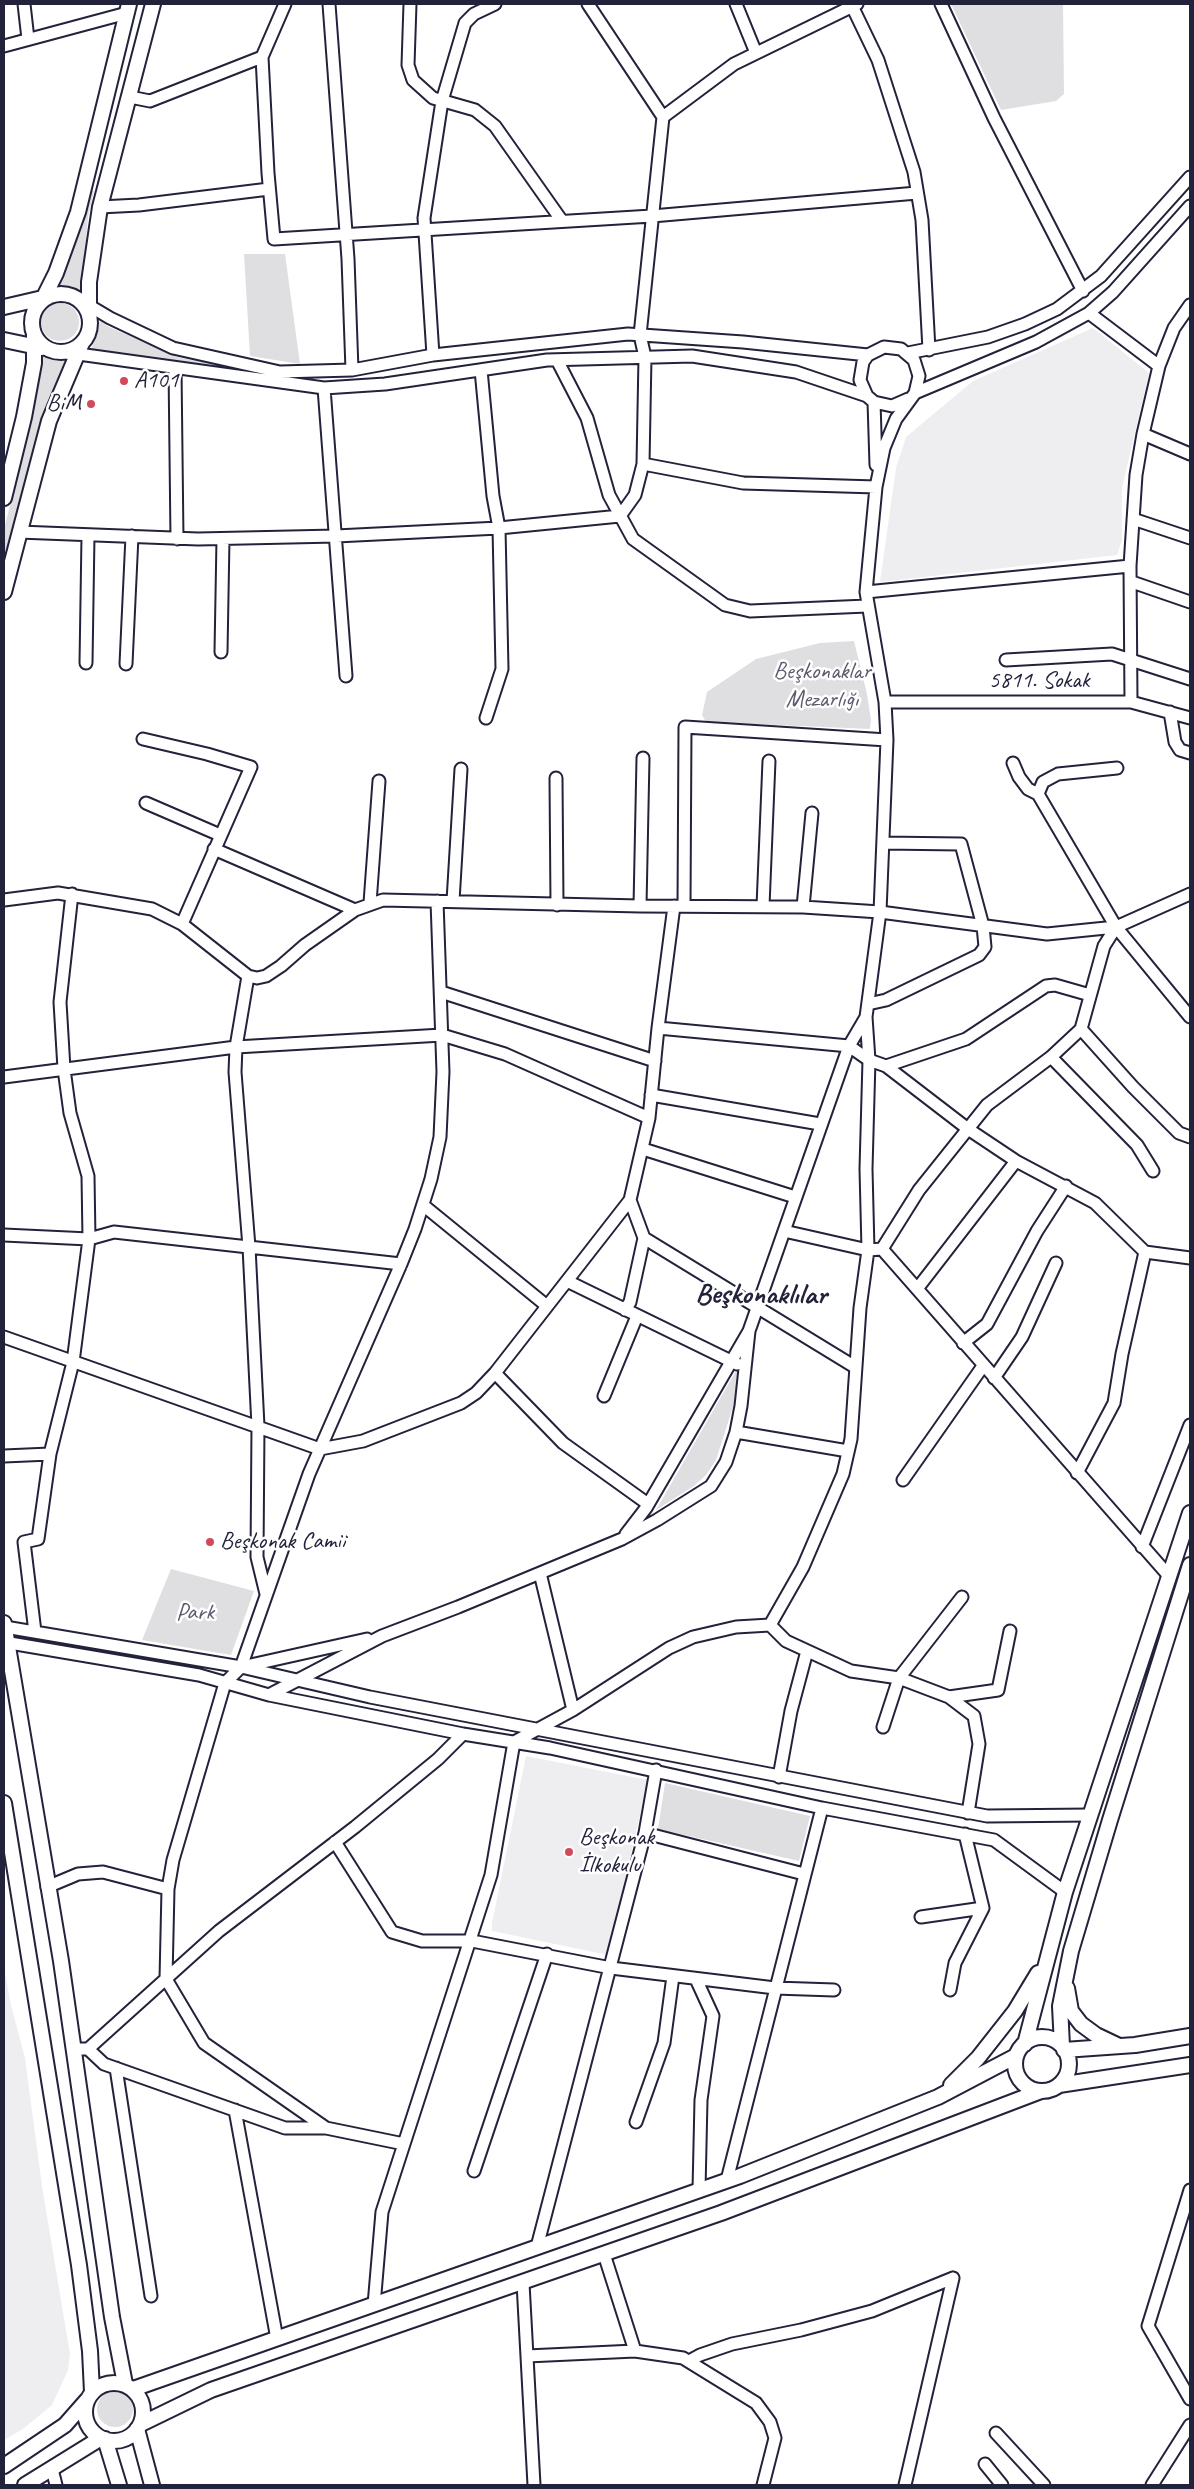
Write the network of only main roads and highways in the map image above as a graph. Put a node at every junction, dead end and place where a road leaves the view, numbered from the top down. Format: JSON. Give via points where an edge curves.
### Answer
{"nodes":[{"id":1,"x":153,"y":4,"type":"edge"},
{"id":2,"x":128,"y":8,"type":"edge"},
{"id":3,"x":45,"y":298,"type":"junction"},
{"id":4,"x":4,"y":307,"type":"edge"},
{"id":5,"x":86,"y":307,"type":"junction"},
{"id":6,"x":4,"y":340,"type":"edge"},
{"id":7,"x":38,"y":343,"type":"junction"},
{"id":8,"x":75,"y":350,"type":"junction"},
{"id":9,"x":4,"y":498,"type":"edge"},
{"id":10,"x":4,"y":592,"type":"edge"},
{"id":11,"x":1190,"y":1512,"type":"edge"},
{"id":12,"x":1190,"y":1565,"type":"edge"},
{"id":13,"x":4,"y":1625,"type":"edge"},
{"id":14,"x":6,"y":1642,"type":"edge"},
{"id":15,"x":4,"y":1803,"type":"edge"},
{"id":16,"x":1047,"y":1959,"type":"junction"},
{"id":17,"x":1065,"y":1979,"type":"junction"},
{"id":18,"x":1190,"y":2036,"type":"edge"},
{"id":19,"x":1025,"y":2044,"type":"junction"},
{"id":20,"x":1118,"y":2045,"type":"junction"},
{"id":21,"x":1063,"y":2048,"type":"junction"},
{"id":22,"x":1016,"y":2056,"type":"junction"},
{"id":23,"x":1190,"y":2065,"type":"edge"},
{"id":24,"x":1059,"y":2085,"type":"junction"},
{"id":25,"x":1041,"y":2091,"type":"junction"},
{"id":26,"x":938,"y":2097,"type":"junction"},
{"id":27,"x":129,"y":2387,"type":"junction"},
{"id":28,"x":90,"y":2396,"type":"junction"},
{"id":29,"x":139,"y":2426,"type":"junction"},
{"id":30,"x":103,"y":2438,"type":"junction"},
{"id":31,"x":4,"y":2466,"type":"edge"},
{"id":32,"x":25,"y":2485,"type":"edge"},
{"id":33,"x":119,"y":2485,"type":"edge"},
{"id":34,"x":152,"y":2485,"type":"edge"}],
"edges":[{"from":1,"to":5,"type":"main road","via":[[100,207]]},
{"from":2,"to":3,"type":"main road","via":[[78,212]]},
{"from":3,"to":4,"type":"main road"},
{"from":3,"to":5,"type":"main road","via":[[69,295]]},
{"from":3,"to":7,"type":"main road","via":[[32,316]]},
{"from":5,"to":8,"type":"main road","via":[[88,335]]},
{"from":6,"to":7,"type":"main road"},
{"from":7,"to":8,"type":"main road"},
{"from":7,"to":9,"type":"main road"},
{"from":8,"to":10,"type":"main road","via":[[49,421]]},
{"from":11,"to":16,"type":"main road","via":[[1065,1892]]},
{"from":12,"to":17,"type":"main road","via":[[1110,1820]]},
{"from":13,"to":14,"type":"main road"},
{"from":14,"to":27,"type":"main road","via":[[47,1887],[81,2049],[112,2317]]},
{"from":15,"to":28,"type":"main road","via":[[79,2265],[90,2350]]},
{"from":16,"to":19,"type":"main road"},
{"from":16,"to":26,"type":"main road","via":[[1015,2011],[978,2058]]},
{"from":17,"to":20,"type":"main road","via":[[1071,2011],[1076,2018],[1096,2035]]},
{"from":17,"to":21,"type":"main road","via":[[1060,2006]]},
{"from":18,"to":20,"type":"main road"},
{"from":19,"to":21,"type":"main road","via":[[1048,2038]]},
{"from":19,"to":22,"type":"main road"},
{"from":20,"to":21,"type":"main road"},
{"from":21,"to":24,"type":"main road","via":[[1069,2062],[1068,2071]]},
{"from":22,"to":25,"type":"main road","via":[[1016,2072],[1020,2080],[1026,2086]]},
{"from":22,"to":26,"type":"main road"},
{"from":23,"to":24,"type":"main road"},
{"from":24,"to":25,"type":"main road"},
{"from":25,"to":29,"type":"main road","via":[[721,2212],[211,2390]]},
{"from":26,"to":27,"type":"main road","via":[[727,2180],[277,2339]]},
{"from":27,"to":28,"type":"main road","via":[[107,2383]]},
{"from":27,"to":29,"type":"main road","via":[[143,2405]]},
{"from":28,"to":30,"type":"main road","via":[[85,2417],[88,2426]]},
{"from":28,"to":31,"type":"main road","via":[[65,2425]]},
{"from":29,"to":30,"type":"main road","via":[[128,2437],[119,2440]]},
{"from":29,"to":34,"type":"main road"},
{"from":30,"to":32,"type":"main road"},
{"from":30,"to":33,"type":"main road"}]}
